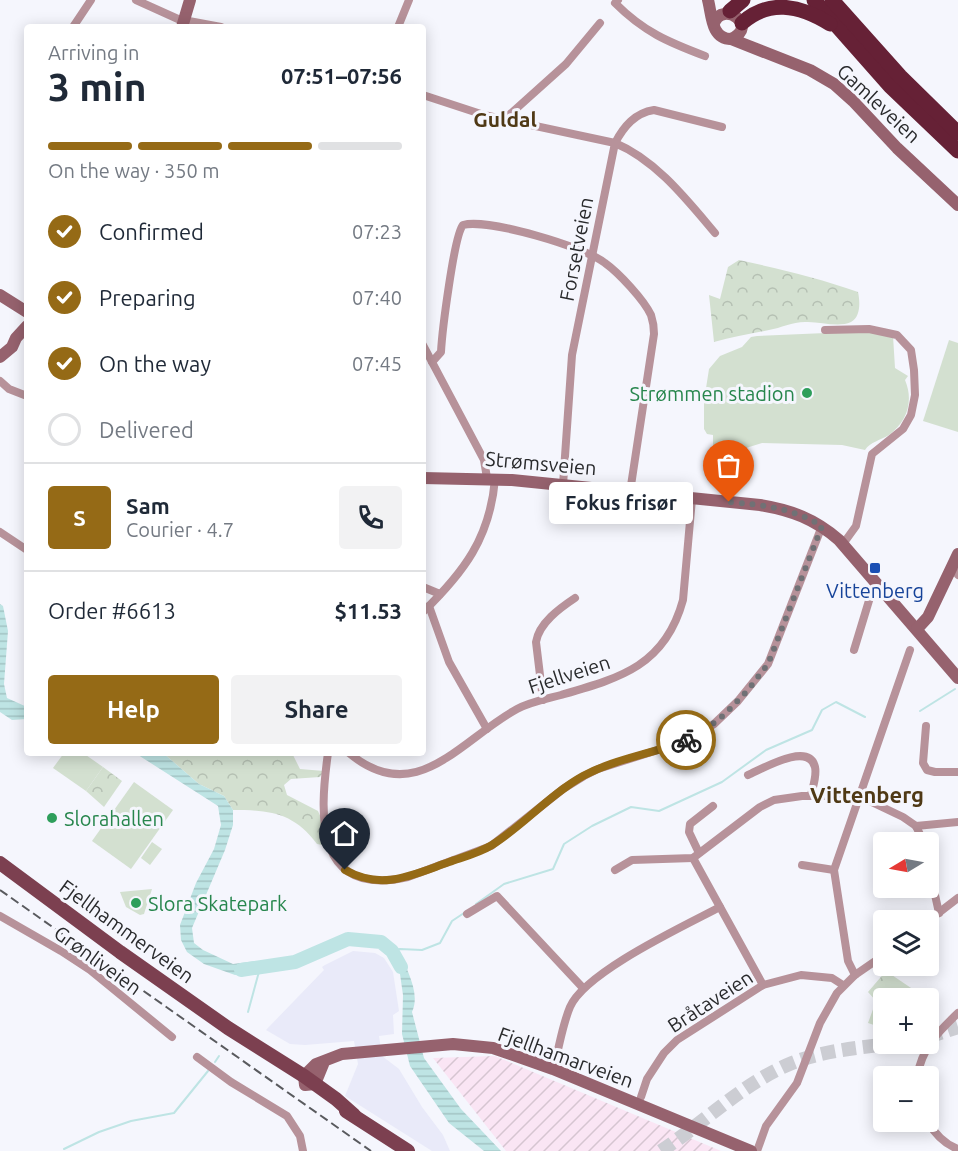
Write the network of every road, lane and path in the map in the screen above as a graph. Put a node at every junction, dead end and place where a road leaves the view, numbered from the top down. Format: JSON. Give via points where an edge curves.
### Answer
{"nodes":[{"id":1,"x":91,"y":0,"type":"edge"},
{"id":2,"x":136,"y":0,"type":"edge"},
{"id":3,"x":190,"y":0,"type":"edge"},
{"id":4,"x":409,"y":0,"type":"edge"},
{"id":5,"x":618,"y":0,"type":"edge"},
{"id":6,"x":708,"y":0,"type":"edge"},
{"id":7,"x":716,"y":0,"type":"edge"},
{"id":8,"x":744,"y":0,"type":"edge"},
{"id":9,"x":814,"y":0,"type":"edge"},
{"id":10,"x":832,"y":0,"type":"edge"},
{"id":11,"x":728,"y":11,"type":"junction"},
{"id":12,"x":600,"y":23,"type":"dead end"},
{"id":13,"x":714,"y":23,"type":"junction"},
{"id":14,"x":75,"y":24,"type":"edge"},
{"id":15,"x":183,"y":24,"type":"edge"},
{"id":16,"x":399,"y":24,"type":"edge"},
{"id":17,"x":742,"y":25,"type":"junction"},
{"id":18,"x":840,"y":30,"type":"junction"},
{"id":19,"x":730,"y":39,"type":"junction"},
{"id":20,"x":760,"y":50,"type":"junction"},
{"id":21,"x":705,"y":56,"type":"dead end"},
{"id":22,"x":426,"y":95,"type":"edge"},
{"id":23,"x":507,"y":120,"type":"junction"},
{"id":24,"x":722,"y":127,"type":"dead end"},
{"id":25,"x":958,"y":133,"type":"edge"},
{"id":26,"x":615,"y":143,"type":"junction"},
{"id":27,"x":958,"y":151,"type":"edge"},
{"id":28,"x":958,"y":205,"type":"edge"},
{"id":29,"x":715,"y":233,"type":"dead end"},
{"id":30,"x":592,"y":254,"type":"junction"},
{"id":31,"x":0,"y":295,"type":"edge"},
{"id":32,"x":24,"y":310,"type":"edge"},
{"id":33,"x":24,"y":329,"type":"edge"},
{"id":34,"x":825,"y":330,"type":"dead end"},
{"id":35,"x":16,"y":338,"type":"junction"},
{"id":36,"x":0,"y":350,"type":"edge"},
{"id":37,"x":426,"y":351,"type":"edge"},
{"id":38,"x":0,"y":357,"type":"edge"},
{"id":39,"x":432,"y":362,"type":"junction"},
{"id":40,"x":0,"y":381,"type":"edge"},
{"id":41,"x":24,"y":395,"type":"edge"},
{"id":42,"x":426,"y":478,"type":"edge"},
{"id":43,"x":491,"y":478,"type":"junction"},
{"id":44,"x":563,"y":485,"type":"junction"},
{"id":45,"x":630,"y":492,"type":"junction"},
{"id":46,"x":692,"y":499,"type":"junction"},
{"id":47,"x":822,"y":526,"type":"junction"},
{"id":48,"x":0,"y":532,"type":"edge"},
{"id":49,"x":843,"y":544,"type":"junction"},
{"id":50,"x":24,"y":548,"type":"edge"},
{"id":51,"x":958,"y":554,"type":"edge"},
{"id":52,"x":955,"y":572,"type":"edge"},
{"id":53,"x":878,"y":584,"type":"junction"},
{"id":54,"x":426,"y":588,"type":"edge"},
{"id":55,"x":440,"y":594,"type":"junction"},
{"id":56,"x":575,"y":597,"type":"dead end"},
{"id":57,"x":426,"y":609,"type":"edge"},
{"id":58,"x":914,"y":626,"type":"junction"},
{"id":59,"x":854,"y":650,"type":"dead end"},
{"id":60,"x":910,"y":650,"type":"dead end"},
{"id":61,"x":958,"y":678,"type":"edge"},
{"id":62,"x":543,"y":700,"type":"junction"},
{"id":63,"x":926,"y":726,"type":"dead end"},
{"id":64,"x":487,"y":729,"type":"junction"},
{"id":65,"x":328,"y":756,"type":"edge"},
{"id":66,"x":353,"y":756,"type":"edge"},
{"id":67,"x":958,"y":772,"type":"edge"},
{"id":68,"x":748,"y":775,"type":"dead end"},
{"id":69,"x":811,"y":795,"type":"junction"},
{"id":70,"x":859,"y":796,"type":"junction"},
{"id":71,"x":713,"y":806,"type":"dead end"},
{"id":72,"x":958,"y":822,"type":"edge"},
{"id":73,"x":916,"y":826,"type":"junction"},
{"id":74,"x":919,"y":832,"type":"edge"},
{"id":75,"x":696,"y":855,"type":"junction"},
{"id":76,"x":1,"y":863,"type":"edge"},
{"id":77,"x":802,"y":865,"type":"dead end"},
{"id":78,"x":615,"y":870,"type":"dead end"},
{"id":79,"x":834,"y":870,"type":"junction"},
{"id":80,"x":958,"y":898,"type":"edge"},
{"id":81,"x":720,"y":907,"type":"junction"},
{"id":82,"x":939,"y":913,"type":"edge"},
{"id":83,"x":466,"y":914,"type":"dead end"},
{"id":84,"x":0,"y":916,"type":"edge"},
{"id":85,"x":873,"y":963,"type":"edge"},
{"id":86,"x":855,"y":975,"type":"junction"},
{"id":87,"x":764,"y":984,"type":"junction"},
{"id":88,"x":843,"y":985,"type":"junction"},
{"id":89,"x":583,"y":988,"type":"junction"},
{"id":90,"x":958,"y":1013,"type":"edge"},
{"id":91,"x":172,"y":1037,"type":"dead end"},
{"id":92,"x":197,"y":1057,"type":"dead end"},
{"id":93,"x":919,"y":1066,"type":"edge"},
{"id":94,"x":553,"y":1069,"type":"junction"},
{"id":95,"x":308,"y":1082,"type":"junction"},
{"id":96,"x":641,"y":1096,"type":"dead end"},
{"id":97,"x":935,"y":1132,"type":"edge"},
{"id":98,"x":958,"y":1149,"type":"edge"},
{"id":99,"x":303,"y":1151,"type":"edge"},
{"id":100,"x":408,"y":1151,"type":"edge"},
{"id":101,"x":751,"y":1151,"type":"edge"},
{"id":102,"x":757,"y":1151,"type":"edge"}],
"edges":[{"from":1,"to":14,"type":"street"},
{"from":2,"to":15,"type":"street"},
{"from":3,"to":15,"type":"main road"},
{"from":4,"to":16,"type":"street"},
{"from":5,"to":21,"type":"street","via":[[615,3],[621,9],[650,32]]},
{"from":6,"to":13,"type":"main road"},
{"from":7,"to":11,"type":"main road"},
{"from":8,"to":11,"type":"highway"},
{"from":9,"to":18,"type":"highway"},
{"from":10,"to":25,"type":"highway"},
{"from":11,"to":13,"type":"main road","via":[[716,16]]},
{"from":11,"to":17,"type":"main road","via":[[738,15]]},
{"from":12,"to":23,"type":"street","via":[[566,64]]},
{"from":13,"to":19,"type":"main road","via":[[717,34]]},
{"from":17,"to":18,"type":"highway","via":[[755,8],[778,2],[803,9]]},
{"from":17,"to":19,"type":"main road","via":[[740,33]]},
{"from":17,"to":20,"type":"main road"},
{"from":18,"to":27,"type":"highway","via":[[890,86]]},
{"from":19,"to":20,"type":"main road","name":"Gamleveien"},
{"from":20,"to":28,"type":"main road","name":"Gamleveien","via":[[818,74],[841,89]]},
{"from":22,"to":23,"type":"street"},
{"from":23,"to":26,"type":"street"},
{"from":24,"to":26,"type":"street","name":"Forsetveien","via":[[654,110],[630,121]]},
{"from":26,"to":29,"type":"street","via":[[651,165]]},
{"from":26,"to":30,"type":"street","name":"Forsetveien"},
{"from":30,"to":39,"type":"street","via":[[512,230],[470,223],[460,227],[441,352]]},
{"from":30,"to":44,"type":"street","name":"Forsetveien","via":[[572,355]]},
{"from":30,"to":45,"type":"street","via":[[615,272],[653,322]]},
{"from":31,"to":32,"type":"main road"},
{"from":33,"to":35,"type":"main road"},
{"from":34,"to":49,"type":"street","via":[[869,329],[897,336],[911,350],[914,370],[911,415],[897,434],[873,454],[856,526]]},
{"from":35,"to":36,"type":"main road"},
{"from":35,"to":38,"type":"main road"},
{"from":37,"to":39,"type":"street"},
{"from":39,"to":43,"type":"street"},
{"from":40,"to":41,"type":"street"},
{"from":42,"to":43,"type":"main road","name":"Strømsveien"},
{"from":43,"to":44,"type":"main road","name":"Strømsveien"},
{"from":43,"to":55,"type":"street","via":[[487,520],[478,544],[457,578]]},
{"from":44,"to":45,"type":"main road","name":"Strømsveien"},
{"from":45,"to":46,"type":"main road","name":"Strømsveien"},
{"from":46,"to":47,"type":"main road","name":"Strømsveien","via":[[784,509]]},
{"from":46,"to":62,"type":"street","name":"Fjellveien","via":[[683,600],[667,638],[632,671]]},
{"from":47,"to":49,"type":"main road","name":"Strømsveien"},
{"from":47,"to":65,"type":"street","via":[[768,664],[725,714],[686,741],[584,776],[491,846],[394,880],[370,880],[345,870],[330,848],[325,832],[323,789]]},
{"from":48,"to":50,"type":"street"},
{"from":49,"to":53,"type":"main road","name":"Strømsveien"},
{"from":51,"to":52,"type":"main road"},
{"from":52,"to":58,"type":"main road","via":[[928,617]]},
{"from":53,"to":58,"type":"main road","name":"Strømsveien"},
{"from":53,"to":59,"type":"street","via":[[871,594]]},
{"from":54,"to":55,"type":"street"},
{"from":55,"to":57,"type":"street"},
{"from":56,"to":62,"type":"street","via":[[537,635]]},
{"from":57,"to":64,"type":"street","via":[[449,662]]},
{"from":58,"to":61,"type":"main road","name":"Strømsveien"},
{"from":60,"to":70,"type":"street"},
{"from":62,"to":64,"type":"street","name":"Fjellveien","via":[[517,710]]},
{"from":63,"to":67,"type":"street","via":[[923,763],[927,770]]},
{"from":64,"to":66,"type":"street","name":"Fjellveien","via":[[447,758],[417,772],[382,773]]},
{"from":68,"to":69,"type":"street","via":[[792,757],[806,756],[815,766]]},
{"from":69,"to":70,"type":"street"},
{"from":69,"to":75,"type":"street","via":[[768,802]]},
{"from":70,"to":73,"type":"street"},
{"from":70,"to":79,"type":"street"},
{"from":71,"to":75,"type":"street","via":[[690,824]]},
{"from":72,"to":73,"type":"street"},
{"from":73,"to":74,"type":"street"},
{"from":75,"to":78,"type":"street","via":[[632,860]]},
{"from":75,"to":81,"type":"street"},
{"from":76,"to":95,"type":"main road","name":"Fjellhammerveien","via":[[120,952]]},
{"from":77,"to":79,"type":"street"},
{"from":79,"to":86,"type":"street","via":[[848,961]]},
{"from":80,"to":82,"type":"street"},
{"from":81,"to":87,"type":"street"},
{"from":81,"to":89,"type":"street","via":[[611,967]]},
{"from":83,"to":89,"type":"street","via":[[497,896]]},
{"from":84,"to":91,"type":"street","name":"Grønliveien","via":[[90,970]]},
{"from":85,"to":86,"type":"street"},
{"from":86,"to":88,"type":"street"},
{"from":87,"to":88,"type":"street","name":"Bråtaveien","via":[[801,975],[832,978]]},
{"from":87,"to":96,"type":"street","name":"Bråtaveien","via":[[677,1040],[647,1079]]},
{"from":88,"to":102,"type":"street","via":[[820,1023],[796,1083],[766,1126]]},
{"from":89,"to":94,"type":"street","via":[[570,1006]]},
{"from":90,"to":93,"type":"street","via":[[936,1034]]},
{"from":92,"to":99,"type":"street","via":[[288,1116],[300,1136]]},
{"from":94,"to":95,"type":"main road","name":"Fjellhamarveien","via":[[493,1048],[430,1045],[342,1054],[324,1062]]},
{"from":94,"to":101,"type":"main road","name":"Fjellhamarveien"},
{"from":95,"to":100,"type":"main road","via":[[332,1104]]},
{"from":97,"to":98,"type":"street"}]}
